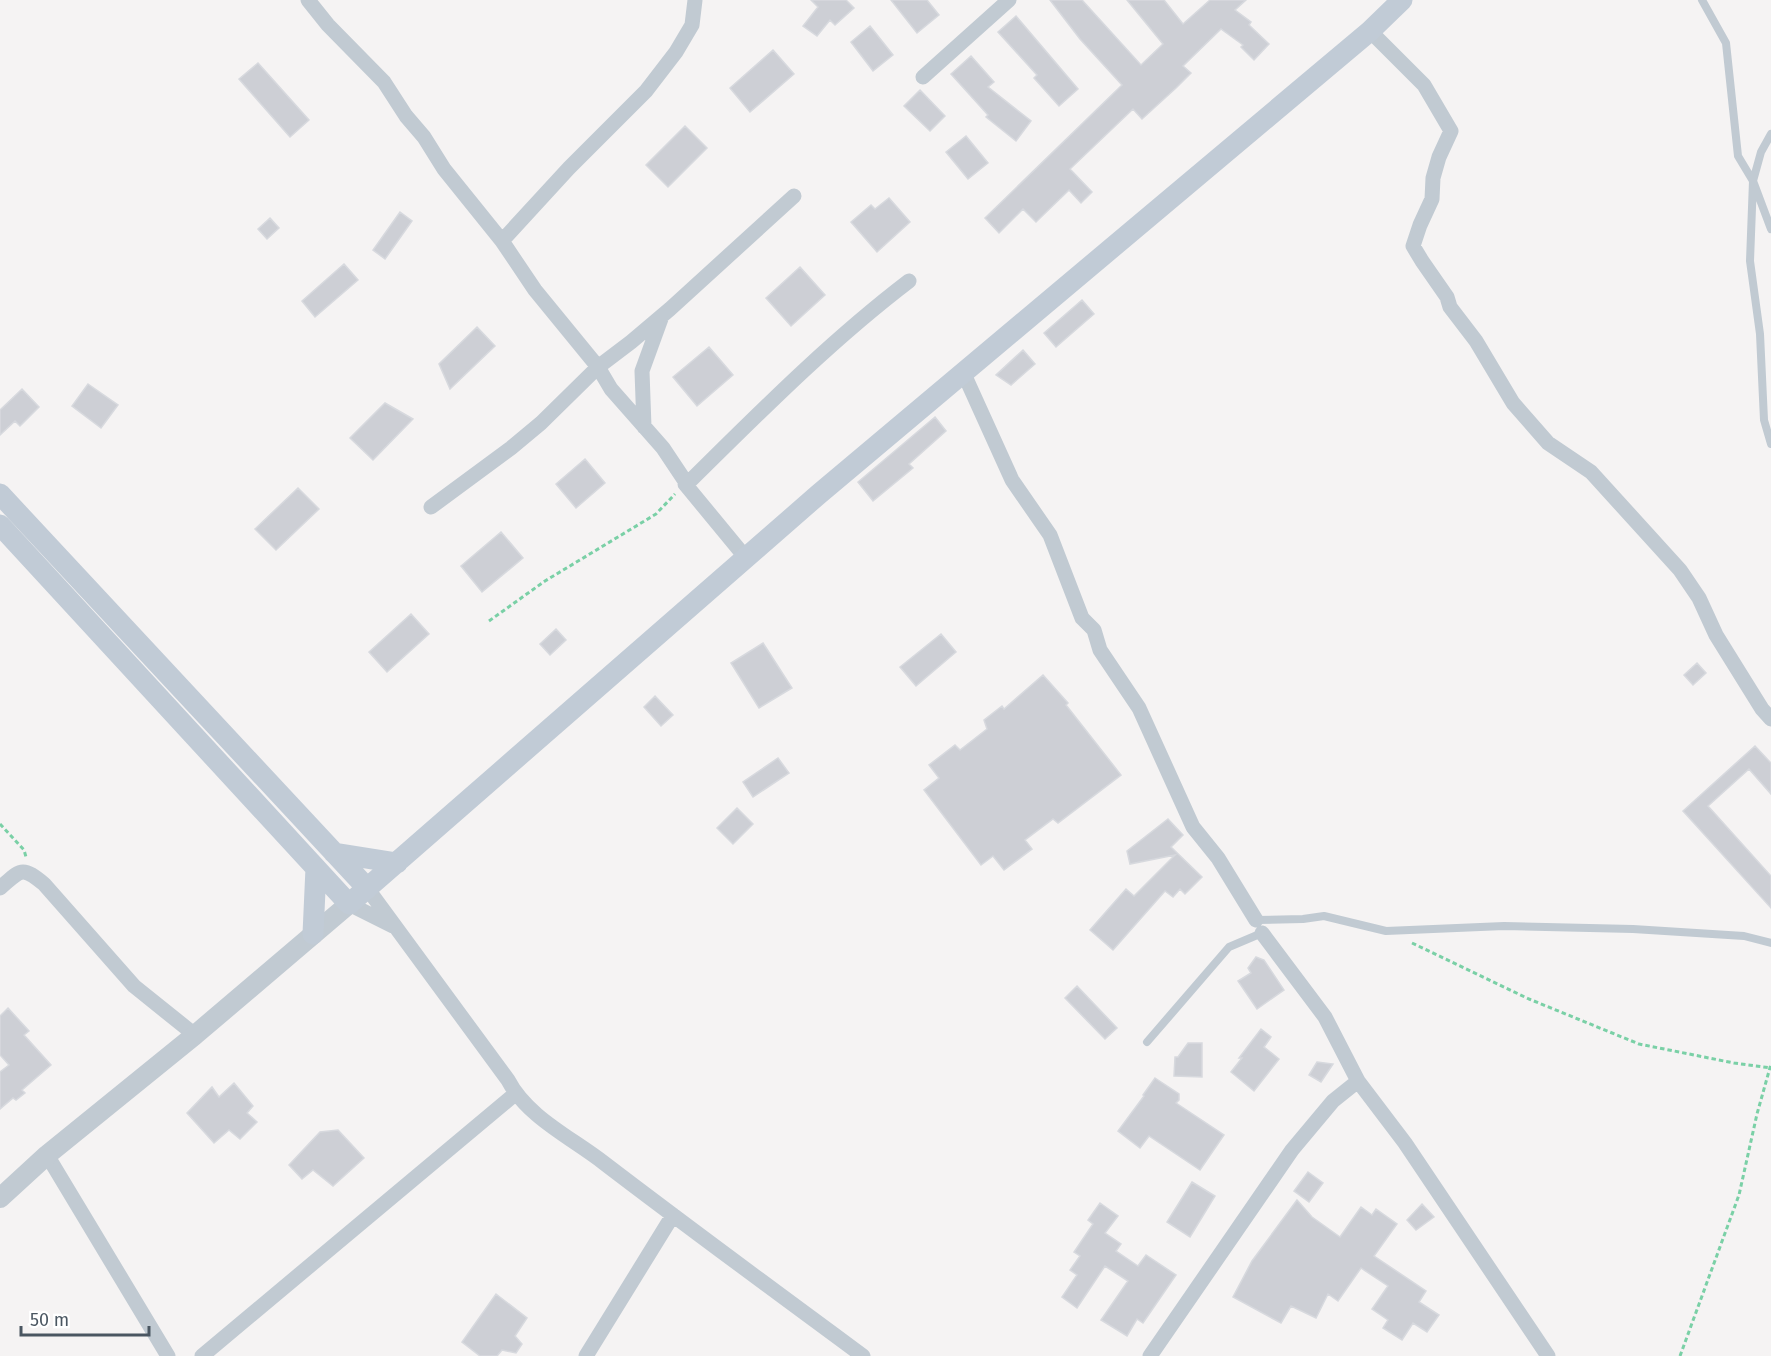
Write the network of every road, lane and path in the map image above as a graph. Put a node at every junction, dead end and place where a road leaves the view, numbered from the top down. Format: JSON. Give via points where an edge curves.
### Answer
{"nodes":[{"id":1,"x":308,"y":0,"type":"edge"},
{"id":2,"x":695,"y":0,"type":"edge"},
{"id":3,"x":1010,"y":0,"type":"edge"},
{"id":4,"x":1402,"y":0,"type":"edge"},
{"id":5,"x":1702,"y":0,"type":"edge"},
{"id":6,"x":1370,"y":31,"type":"junction"},
{"id":7,"x":923,"y":77,"type":"dead end"},
{"id":8,"x":1771,"y":134,"type":"edge"},
{"id":9,"x":1753,"y":181,"type":"junction"},
{"id":10,"x":794,"y":196,"type":"dead end"},
{"id":11,"x":1771,"y":229,"type":"edge"},
{"id":12,"x":502,"y":241,"type":"junction"},
{"id":13,"x":909,"y":281,"type":"dead end"},
{"id":14,"x":662,"y":316,"type":"junction"},
{"id":15,"x":597,"y":367,"type":"junction"},
{"id":16,"x":964,"y":374,"type":"junction"},
{"id":17,"x":644,"y":427,"type":"junction"},
{"id":18,"x":1771,"y":444,"type":"edge"},
{"id":19,"x":686,"y":484,"type":"junction"},
{"id":20,"x":0,"y":494,"type":"edge"},
{"id":21,"x":431,"y":507,"type":"dead end"},
{"id":22,"x":0,"y":525,"type":"edge"},
{"id":23,"x":746,"y":558,"type":"junction"},
{"id":24,"x":66,"y":580,"type":"junction"},
{"id":25,"x":489,"y":621,"type":"dead end"},
{"id":26,"x":1771,"y":719,"type":"edge"},
{"id":27,"x":0,"y":824,"type":"edge"},
{"id":28,"x":334,"y":853,"type":"junction"},
{"id":29,"x":397,"y":862,"type":"junction"},
{"id":30,"x":316,"y":868,"type":"junction"},
{"id":31,"x":26,"y":871,"type":"junction"},
{"id":32,"x":0,"y":888,"type":"edge"},
{"id":33,"x":367,"y":888,"type":"junction"},
{"id":34,"x":349,"y":904,"type":"junction"},
{"id":35,"x":395,"y":927,"type":"junction"},
{"id":36,"x":1259,"y":927,"type":"junction"},
{"id":37,"x":1386,"y":931,"type":"junction"},
{"id":38,"x":313,"y":934,"type":"junction"},
{"id":39,"x":1771,"y":943,"type":"edge"},
{"id":40,"x":195,"y":1035,"type":"junction"},
{"id":41,"x":1147,"y":1042,"type":"dead end"},
{"id":42,"x":1771,"y":1067,"type":"edge"},
{"id":43,"x":1358,"y":1081,"type":"junction"},
{"id":44,"x":515,"y":1094,"type":"junction"},
{"id":45,"x":47,"y":1155,"type":"junction"},
{"id":46,"x":0,"y":1198,"type":"edge"},
{"id":47,"x":673,"y":1215,"type":"junction"},
{"id":48,"x":168,"y":1356,"type":"edge"},
{"id":49,"x":202,"y":1356,"type":"edge"},
{"id":50,"x":586,"y":1356,"type":"edge"},
{"id":51,"x":863,"y":1356,"type":"edge"},
{"id":52,"x":1150,"y":1356,"type":"edge"},
{"id":53,"x":1548,"y":1356,"type":"edge"},
{"id":54,"x":1680,"y":1356,"type":"edge"}],
"edges":[{"from":1,"to":12,"type":"street","via":[[384,82],[444,169]]},
{"from":2,"to":12,"type":"street","via":[[692,25],[646,91]]},
{"from":3,"to":7,"type":"street"},
{"from":4,"to":6,"type":"main road"},
{"from":5,"to":9,"type":"lane","via":[[1726,43],[1738,156]]},
{"from":6,"to":16,"type":"main road"},
{"from":6,"to":26,"type":"street","via":[[1424,84],[1451,131],[1433,178],[1432,199],[1413,246],[1514,403],[1548,443],[1591,472],[1680,570]]},
{"from":8,"to":9,"type":"lane"},
{"from":9,"to":11,"type":"lane"},
{"from":9,"to":18,"type":"lane","via":[[1750,261],[1760,334],[1764,420]]},
{"from":10,"to":14,"type":"street"},
{"from":12,"to":15,"type":"street","via":[[535,290]]},
{"from":13,"to":19,"type":"street","via":[[850,328]]},
{"from":14,"to":15,"type":"street"},
{"from":14,"to":17,"type":"street","via":[[642,371]]},
{"from":15,"to":17,"type":"street"},
{"from":15,"to":21,"type":"street","via":[[541,423]]},
{"from":16,"to":23,"type":"main road"},
{"from":16,"to":36,"type":"street","via":[[1012,480],[1050,535],[1082,618],[1094,630],[1100,650],[1139,708],[1193,827],[1218,858]]},
{"from":17,"to":19,"type":"street"},
{"from":19,"to":23,"type":"street"},
{"from":19,"to":25,"type":"path","via":[[656,514],[545,581]]},
{"from":20,"to":24,"type":"main road"},
{"from":22,"to":24,"type":"main road"},
{"from":23,"to":29,"type":"main road"},
{"from":24,"to":28,"type":"main road"},
{"from":24,"to":30,"type":"main road"},
{"from":27,"to":31,"type":"path","via":[[24,850]]},
{"from":28,"to":29,"type":"main road"},
{"from":28,"to":33,"type":"main road"},
{"from":29,"to":33,"type":"main road"},
{"from":30,"to":34,"type":"main road"},
{"from":30,"to":38,"type":"main road"},
{"from":31,"to":32,"type":"street"},
{"from":31,"to":40,"type":"street","via":[[44,884],[134,986]]},
{"from":33,"to":34,"type":"main road"},
{"from":33,"to":35,"type":"street"},
{"from":34,"to":35,"type":"street"},
{"from":34,"to":38,"type":"street"},
{"from":35,"to":44,"type":"street"},
{"from":36,"to":37,"type":"lane","via":[[1324,916]]},
{"from":36,"to":41,"type":"lane","via":[[1229,947]]},
{"from":36,"to":43,"type":"street","via":[[1324,1017]]},
{"from":37,"to":39,"type":"lane","via":[[1504,926],[1633,929],[1744,936]]},
{"from":37,"to":42,"type":"path","via":[[1529,999],[1639,1044]]},
{"from":38,"to":40,"type":"street"},
{"from":40,"to":45,"type":"street"},
{"from":42,"to":54,"type":"path","via":[[1739,1194]]},
{"from":43,"to":52,"type":"street","via":[[1333,1101],[1292,1150]]},
{"from":43,"to":53,"type":"street","via":[[1405,1143]]},
{"from":44,"to":47,"type":"street","via":[[540,1117]]},
{"from":44,"to":49,"type":"street"},
{"from":45,"to":46,"type":"street"},
{"from":45,"to":48,"type":"street"},
{"from":47,"to":50,"type":"street"},
{"from":47,"to":51,"type":"street"}]}
